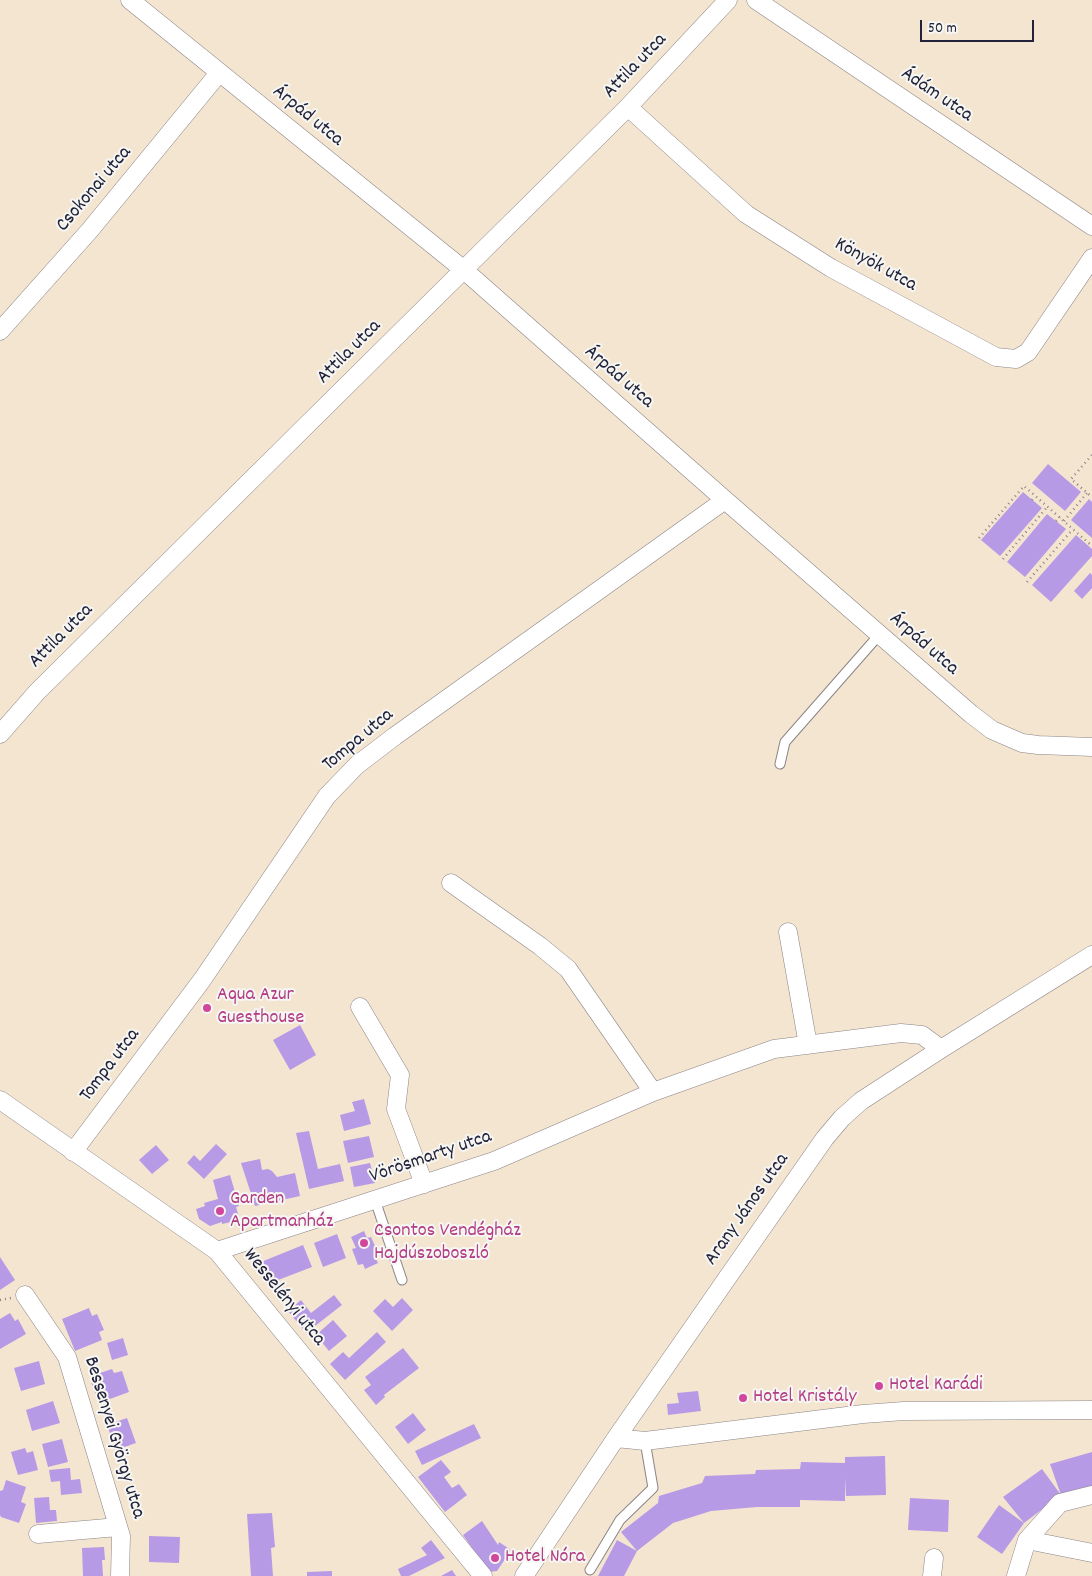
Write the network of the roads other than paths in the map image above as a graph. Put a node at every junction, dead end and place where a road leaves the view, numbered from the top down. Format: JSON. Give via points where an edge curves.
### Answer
{"nodes":[{"id":1,"x":130,"y":0,"type":"edge"},
{"id":2,"x":728,"y":0,"type":"edge"},
{"id":3,"x":756,"y":0,"type":"edge"},
{"id":4,"x":219,"y":73,"type":"junction"},
{"id":5,"x":628,"y":106,"type":"junction"},
{"id":6,"x":1092,"y":226,"type":"edge"},
{"id":7,"x":1092,"y":258,"type":"edge"},
{"id":8,"x":464,"y":270,"type":"junction"},
{"id":9,"x":0,"y":331,"type":"edge"},
{"id":10,"x":725,"y":500,"type":"junction"},
{"id":11,"x":879,"y":635,"type":"junction"},
{"id":12,"x":0,"y":734,"type":"edge"},
{"id":13,"x":1092,"y":747,"type":"edge"},
{"id":14,"x":780,"y":764,"type":"dead end"},
{"id":15,"x":451,"y":883,"type":"dead end"},
{"id":16,"x":788,"y":932,"type":"dead end"},
{"id":17,"x":1092,"y":955,"type":"edge"},
{"id":18,"x":360,"y":1007,"type":"dead end"},
{"id":19,"x":808,"y":1045,"type":"junction"},
{"id":20,"x":941,"y":1049,"type":"junction"},
{"id":21,"x":653,"y":1092,"type":"junction"},
{"id":22,"x":0,"y":1100,"type":"edge"},
{"id":23,"x":73,"y":1152,"type":"junction"},
{"id":24,"x":424,"y":1184,"type":"junction"},
{"id":25,"x":375,"y":1200,"type":"junction"},
{"id":26,"x":217,"y":1251,"type":"junction"},
{"id":27,"x":402,"y":1280,"type":"dead end"},
{"id":28,"x":25,"y":1295,"type":"dead end"},
{"id":29,"x":1092,"y":1410,"type":"edge"},
{"id":30,"x":616,"y":1438,"type":"junction"},
{"id":31,"x":645,"y":1441,"type":"junction"},
{"id":32,"x":1092,"y":1495,"type":"edge"},
{"id":33,"x":118,"y":1527,"type":"junction"},
{"id":34,"x":38,"y":1534,"type":"dead end"},
{"id":35,"x":1028,"y":1540,"type":"junction"},
{"id":36,"x":1092,"y":1552,"type":"edge"},
{"id":37,"x":590,"y":1570,"type":"dead end"},
{"id":38,"x":529,"y":1575,"type":"edge"},
{"id":39,"x":120,"y":1576,"type":"edge"},
{"id":40,"x":482,"y":1576,"type":"edge"},
{"id":41,"x":1016,"y":1576,"type":"edge"}],
"edges":[{"from":1,"to":4,"type":"street","name":"Árpád utca"},
{"from":2,"to":5,"type":"street","name":"Attila utca"},
{"from":3,"to":6,"type":"street","name":"Ádám utca"},
{"from":4,"to":8,"type":"street","name":"Árpád utca"},
{"from":4,"to":9,"type":"street","name":"Csokonai utca","via":[[90,230]]},
{"from":5,"to":7,"type":"street","name":"Könyök utca","via":[[746,214],[831,268],[996,356],[1016,359],[1028,352]]},
{"from":5,"to":8,"type":"street","name":"Attila utca"},
{"from":8,"to":10,"type":"street","name":"Árpád utca"},
{"from":8,"to":12,"type":"street","name":"Attila utca","via":[[37,692]]},
{"from":10,"to":11,"type":"street","name":"Árpád utca"},
{"from":10,"to":23,"type":"street","name":"Tompa utca","via":[[357,765],[328,796],[202,980]]},
{"from":11,"to":13,"type":"street","name":"Árpád utca","via":[[992,730],[1038,746]]},
{"from":11,"to":14,"type":"lane","via":[[785,742]]},
{"from":15,"to":21,"type":"street","via":[[568,969]]},
{"from":16,"to":19,"type":"street"},
{"from":17,"to":20,"type":"street","name":"Arany János utca"},
{"from":18,"to":24,"type":"street","via":[[400,1075],[396,1109]]},
{"from":19,"to":20,"type":"street","name":"Vörösmarty utca","via":[[901,1033],[922,1035]]},
{"from":19,"to":21,"type":"street","name":"Vörösmarty utca","via":[[774,1049]]},
{"from":20,"to":30,"type":"street","name":"Arany János utca","via":[[861,1101],[825,1138]]},
{"from":21,"to":24,"type":"street","name":"Vörösmarty utca","via":[[494,1161]]},
{"from":22,"to":23,"type":"street","name":"Wesselényi utca"},
{"from":23,"to":26,"type":"street","name":"Wesselényi utca"},
{"from":24,"to":25,"type":"street","name":"Vörösmarty utca"},
{"from":25,"to":26,"type":"street","name":"Vörösmarty utca"},
{"from":25,"to":27,"type":"lane"},
{"from":26,"to":40,"type":"street","name":"Wesselényi utca"},
{"from":28,"to":33,"type":"street","name":"Bessenyei György utca","via":[[67,1357]]},
{"from":29,"to":31,"type":"street","via":[[904,1411]]},
{"from":30,"to":31,"type":"street"},
{"from":30,"to":38,"type":"street","name":"Arany János utca"},
{"from":31,"to":37,"type":"lane","via":[[653,1488],[620,1520]]},
{"from":32,"to":35,"type":"street","via":[[1060,1502]]},
{"from":33,"to":34,"type":"street"},
{"from":33,"to":39,"type":"street","name":"Bessenyei György utca","via":[[121,1536]]},
{"from":35,"to":36,"type":"street"},
{"from":35,"to":41,"type":"street"}]}
